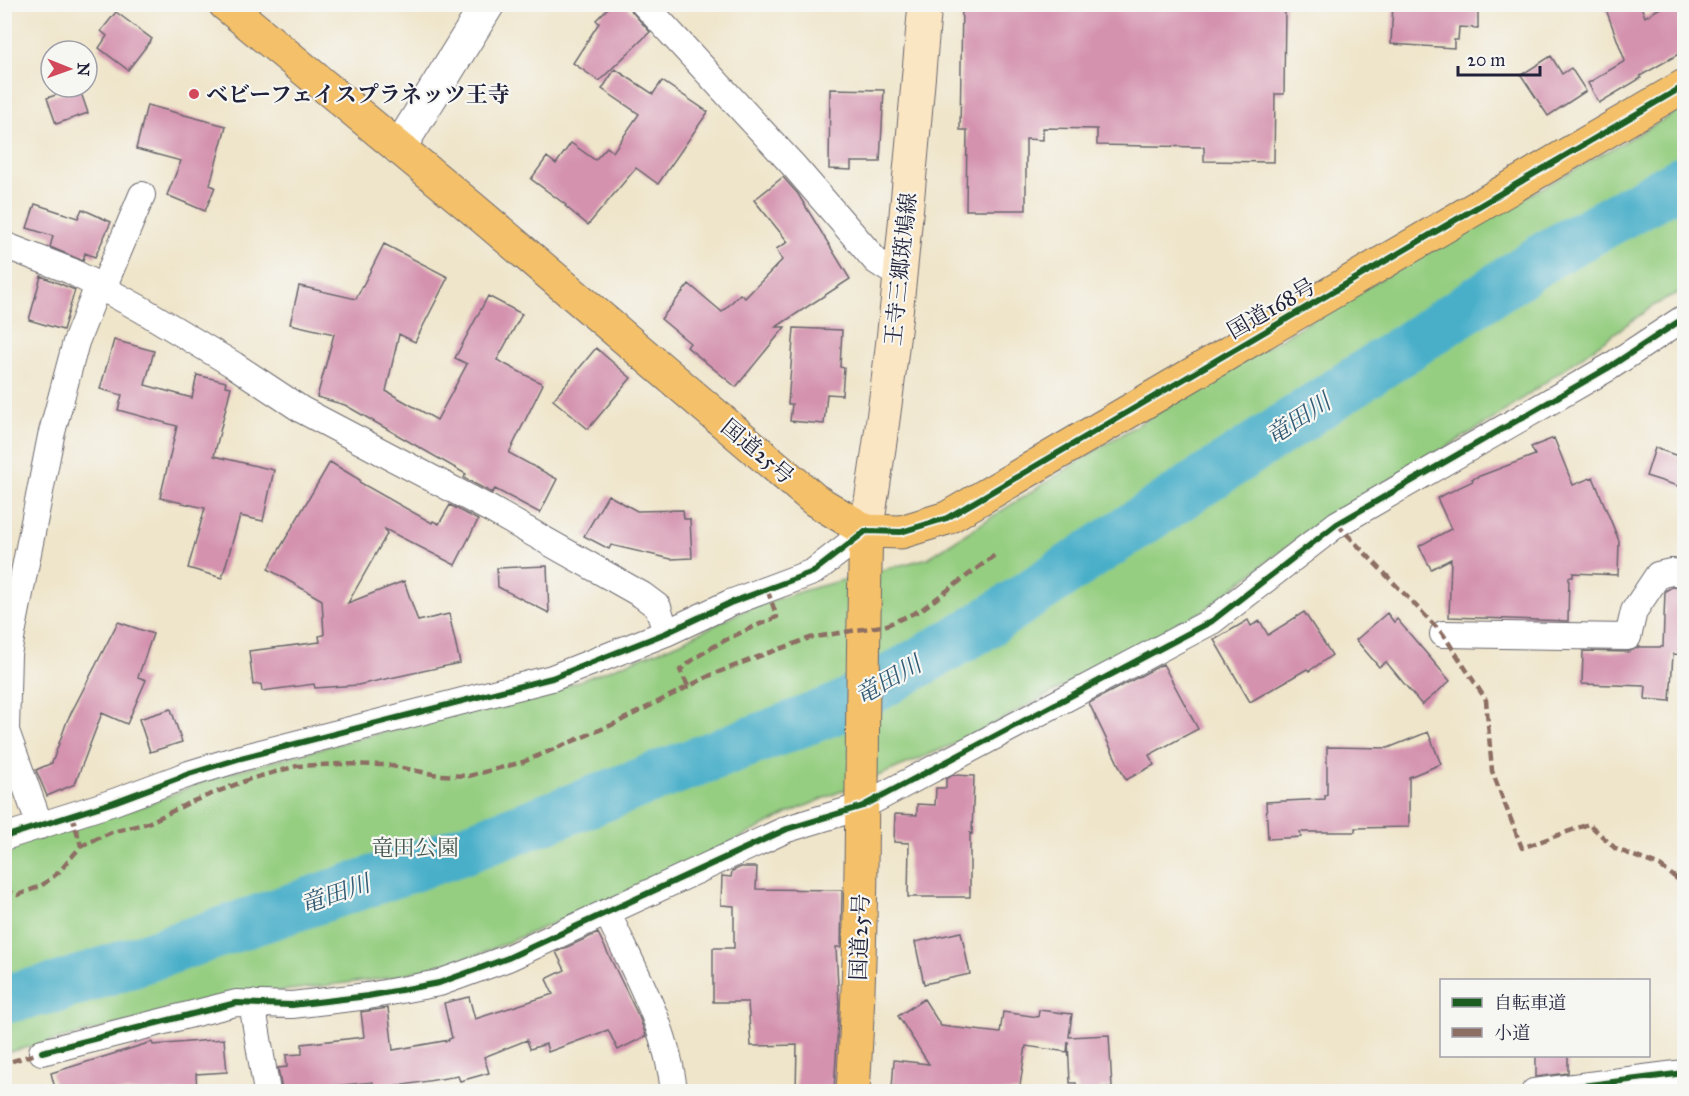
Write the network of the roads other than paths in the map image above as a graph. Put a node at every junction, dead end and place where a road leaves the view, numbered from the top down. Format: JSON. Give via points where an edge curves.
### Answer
{"nodes":[{"id":1,"x":225,"y":4,"type":"edge"},
{"id":2,"x":488,"y":4,"type":"edge"},
{"id":3,"x":644,"y":4,"type":"edge"},
{"id":4,"x":925,"y":4,"type":"edge"},
{"id":5,"x":1684,"y":86,"type":"edge"},
{"id":6,"x":399,"y":148,"type":"junction"},
{"id":7,"x":142,"y":195,"type":"dead end"},
{"id":8,"x":4,"y":245,"type":"edge"},
{"id":9,"x":901,"y":277,"type":"junction"},
{"id":10,"x":100,"y":287,"type":"junction"},
{"id":11,"x":1684,"y":318,"type":"edge"},
{"id":12,"x":866,"y":531,"type":"junction"},
{"id":13,"x":1684,"y":573,"type":"edge"},
{"id":14,"x":10,"y":610,"type":"edge"},
{"id":15,"x":666,"y":633,"type":"junction"},
{"id":16,"x":1443,"y":634,"type":"dead end"},
{"id":17,"x":863,"y":806,"type":"junction"},
{"id":18,"x":40,"y":826,"type":"junction"},
{"id":19,"x":4,"y":837,"type":"edge"},
{"id":20,"x":607,"y":912,"type":"junction"},
{"id":21,"x":252,"y":1004,"type":"junction"},
{"id":22,"x":42,"y":1052,"type":"dead end"},
{"id":23,"x":1684,"y":1073,"type":"edge"},
{"id":24,"x":267,"y":1092,"type":"edge"},
{"id":25,"x":674,"y":1092,"type":"edge"},
{"id":26,"x":853,"y":1092,"type":"edge"},
{"id":27,"x":1534,"y":1092,"type":"edge"}],
"edges":[{"from":1,"to":6,"type":"highway","name":"国道25号"},
{"from":2,"to":6,"type":"street"},
{"from":3,"to":9,"type":"street","via":[[876,261]]},
{"from":4,"to":9,"type":"main road","name":"王寺三郷斑鳩線"},
{"from":5,"to":12,"type":"highway","name":"国道168号","via":[[947,518],[901,532]]},
{"from":6,"to":12,"type":"highway","name":"国道25号","via":[[815,500]]},
{"from":7,"to":10,"type":"street"},
{"from":8,"to":10,"type":"street","via":[[71,271]]},
{"from":9,"to":12,"type":"main road","name":"王寺三郷斑鳩線"},
{"from":10,"to":14,"type":"street","via":[[75,342]]},
{"from":10,"to":15,"type":"street","via":[[234,365],[302,410],[642,595],[658,607]]},
{"from":11,"to":17,"type":"street","via":[[1608,368],[1337,524],[1212,621]]},
{"from":12,"to":15,"type":"street","via":[[813,572],[730,603]]},
{"from":12,"to":17,"type":"highway","name":"国道25号"},
{"from":13,"to":16,"type":"street","via":[[1658,574],[1634,611],[1628,637]]},
{"from":14,"to":18,"type":"street","via":[[6,731]]},
{"from":15,"to":18,"type":"street","via":[[552,678],[241,758]]},
{"from":17,"to":20,"type":"street","via":[[787,829]]},
{"from":17,"to":26,"type":"highway","name":"国道25号"},
{"from":18,"to":19,"type":"street"},
{"from":20,"to":21,"type":"street","via":[[508,958],[440,983],[292,1005]]},
{"from":20,"to":25,"type":"street","via":[[658,1023]]},
{"from":21,"to":22,"type":"street","via":[[236,1003]]},
{"from":21,"to":24,"type":"street"},
{"from":23,"to":27,"type":"street"}]}
